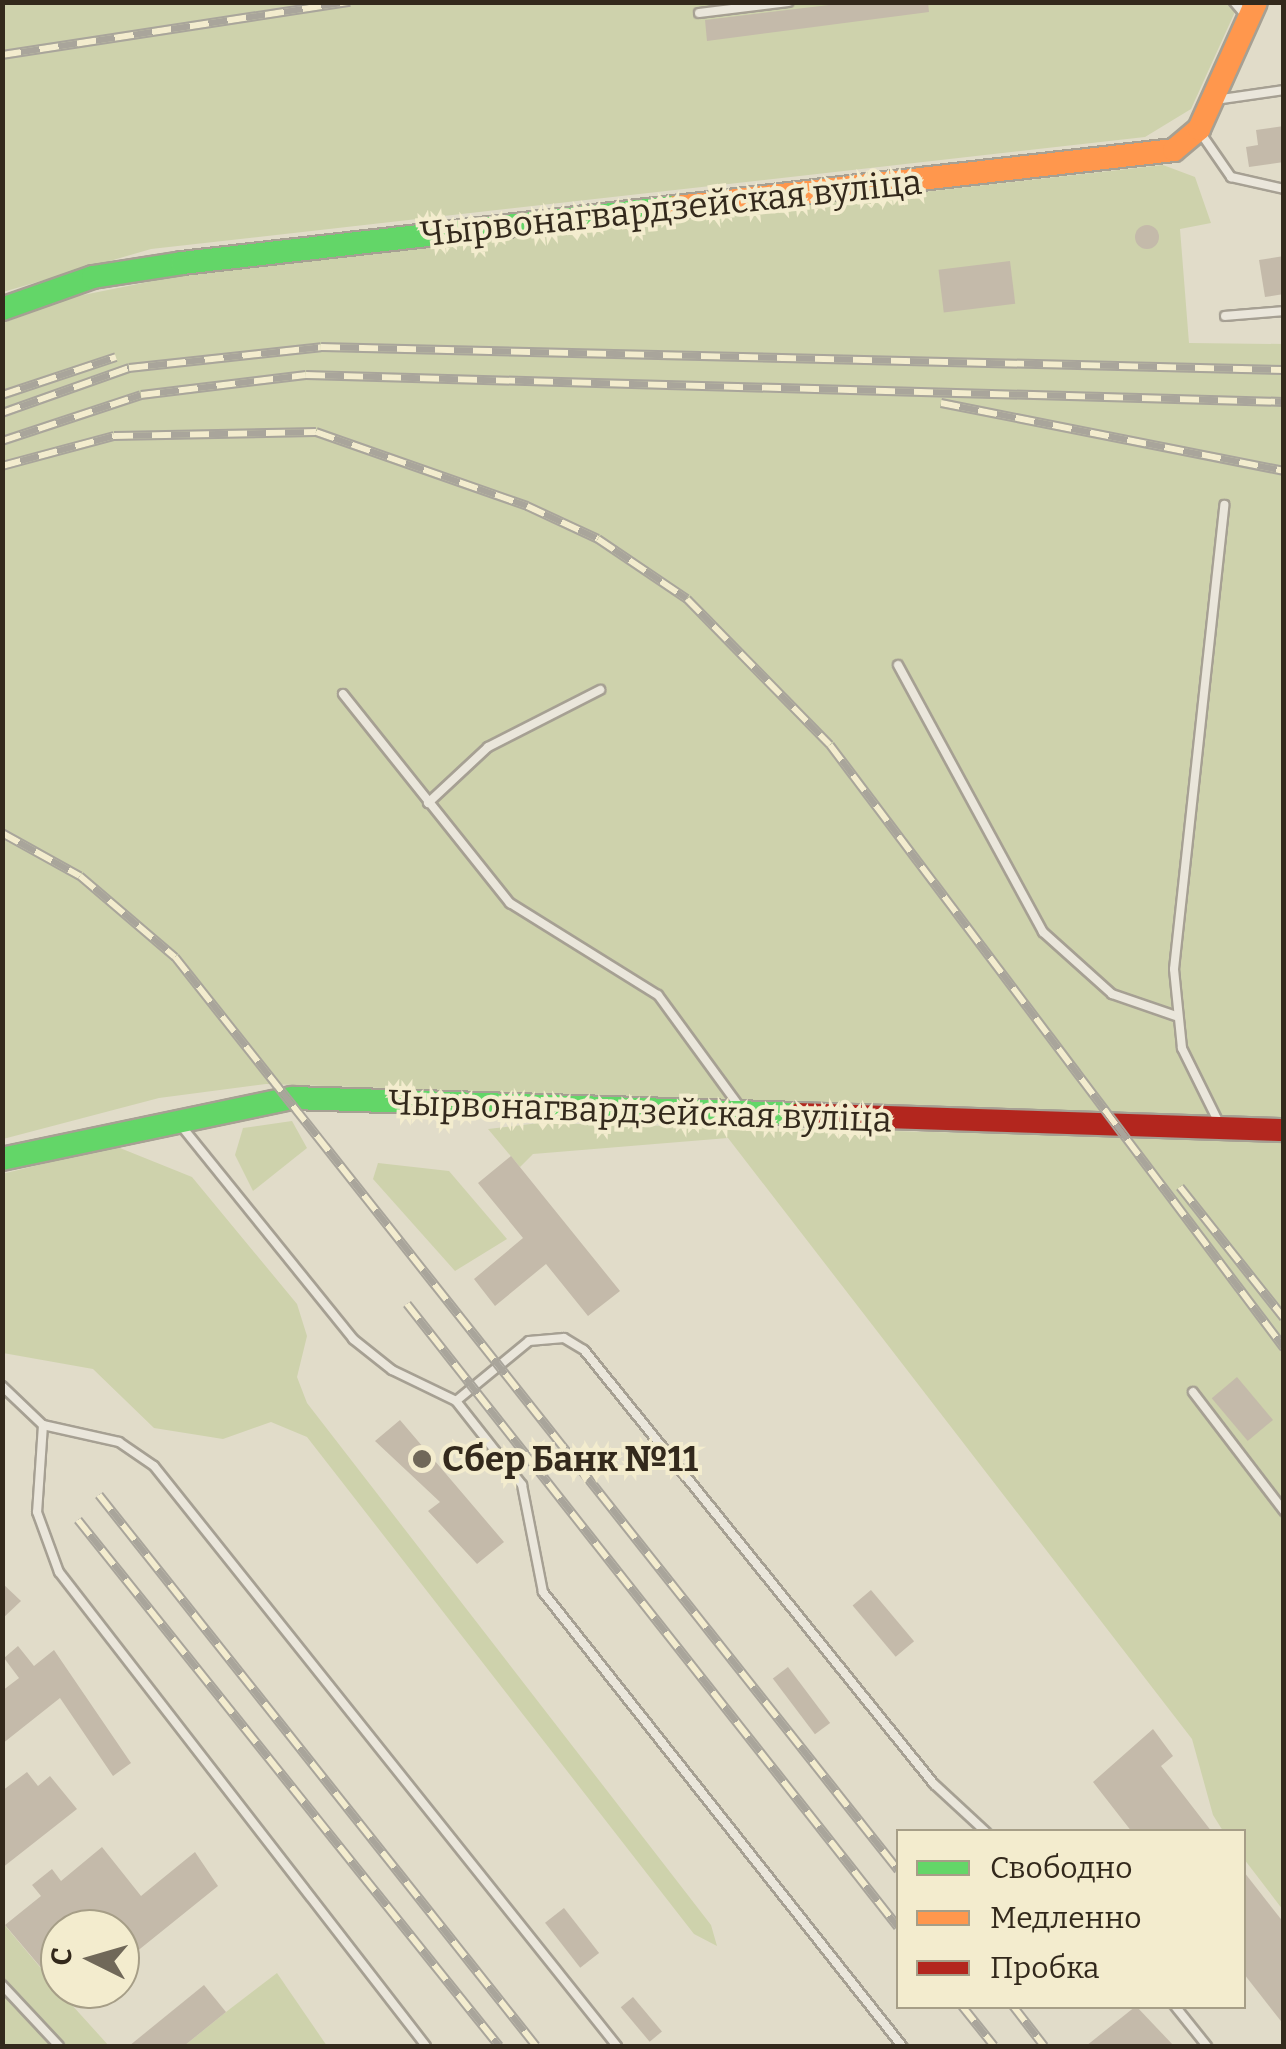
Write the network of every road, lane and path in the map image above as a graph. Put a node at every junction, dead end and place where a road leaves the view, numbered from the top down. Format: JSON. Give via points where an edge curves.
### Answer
{"nodes":[{"id":1,"x":788,"y":2,"type":"edge"},
{"id":2,"x":1246,"y":7,"type":"edge"},
{"id":3,"x":698,"y":13,"type":"dead end"},
{"id":4,"x":1284,"y":90,"type":"edge"},
{"id":5,"x":1211,"y":101,"type":"junction"},
{"id":6,"x":1198,"y":130,"type":"junction"},
{"id":7,"x":1284,"y":189,"type":"edge"},
{"id":8,"x":2,"y":310,"type":"edge"},
{"id":9,"x":1284,"y":311,"type":"edge"},
{"id":10,"x":1225,"y":316,"type":"dead end"},
{"id":11,"x":1224,"y":505,"type":"dead end"},
{"id":12,"x":898,"y":666,"type":"dead end"},
{"id":13,"x":600,"y":690,"type":"dead end"},
{"id":14,"x":343,"y":694,"type":"dead end"},
{"id":15,"x":428,"y":802,"type":"junction"},
{"id":16,"x":1176,"y":1016,"type":"junction"},
{"id":17,"x":746,"y":1115,"type":"junction"},
{"id":18,"x":165,"y":1122,"type":"junction"},
{"id":19,"x":1223,"y":1129,"type":"junction"},
{"id":20,"x":1284,"y":1130,"type":"edge"},
{"id":21,"x":2,"y":1160,"type":"edge"},
{"id":22,"x":2,"y":1386,"type":"edge"},
{"id":23,"x":1193,"y":1392,"type":"dead end"},
{"id":24,"x":456,"y":1401,"type":"junction"},
{"id":25,"x":44,"y":1425,"type":"junction"},
{"id":26,"x":1284,"y":1511,"type":"edge"},
{"id":27,"x":983,"y":1829,"type":"edge"},
{"id":28,"x":2,"y":1985,"type":"edge"},
{"id":29,"x":1178,"y":2009,"type":"edge"},
{"id":30,"x":60,"y":2046,"type":"edge"},
{"id":31,"x":426,"y":2046,"type":"edge"},
{"id":32,"x":617,"y":2046,"type":"edge"},
{"id":33,"x":902,"y":2046,"type":"edge"},
{"id":34,"x":1207,"y":2046,"type":"edge"}],
"edges":[{"from":1,"to":3,"type":"lane"},
{"from":2,"to":5,"type":"street"},
{"from":4,"to":5,"type":"lane"},
{"from":5,"to":6,"type":"street"},
{"from":6,"to":7,"type":"lane","via":[[1231,177]]},
{"from":6,"to":8,"type":"street","name":"Чырвонагвардзейская вуліца","via":[[1158,154],[132,270]]},
{"from":9,"to":10,"type":"lane"},
{"from":11,"to":16,"type":"lane"},
{"from":12,"to":16,"type":"lane","via":[[1042,932],[1112,994]]},
{"from":13,"to":15,"type":"lane","via":[[488,746]]},
{"from":14,"to":15,"type":"lane"},
{"from":15,"to":17,"type":"lane","via":[[530,921],[658,995]]},
{"from":16,"to":19,"type":"lane","via":[[1190,1072]]},
{"from":17,"to":18,"type":"street","name":"Чырвонагвардзейская вуліца","via":[[292,1098]]},
{"from":17,"to":19,"type":"street","name":"Чырвонагвардзейская вуліца"},
{"from":18,"to":21,"type":"street","name":"Чырвонагвардзейская вуліца"},
{"from":18,"to":24,"type":"lane","via":[[197,1137],[362,1350]]},
{"from":19,"to":20,"type":"street","name":"Чырвонагвардзейская вуліца"},
{"from":22,"to":25,"type":"lane"},
{"from":23,"to":26,"type":"lane"},
{"from":24,"to":27,"type":"lane","via":[[530,1341],[576,1343],[934,1784]]},
{"from":24,"to":33,"type":"lane","via":[[522,1485],[542,1592]]},
{"from":25,"to":31,"type":"lane","via":[[38,1512],[59,1572]]},
{"from":25,"to":32,"type":"lane","via":[[119,1442],[154,1466]]},
{"from":28,"to":30,"type":"lane"},
{"from":29,"to":34,"type":"lane"}]}
